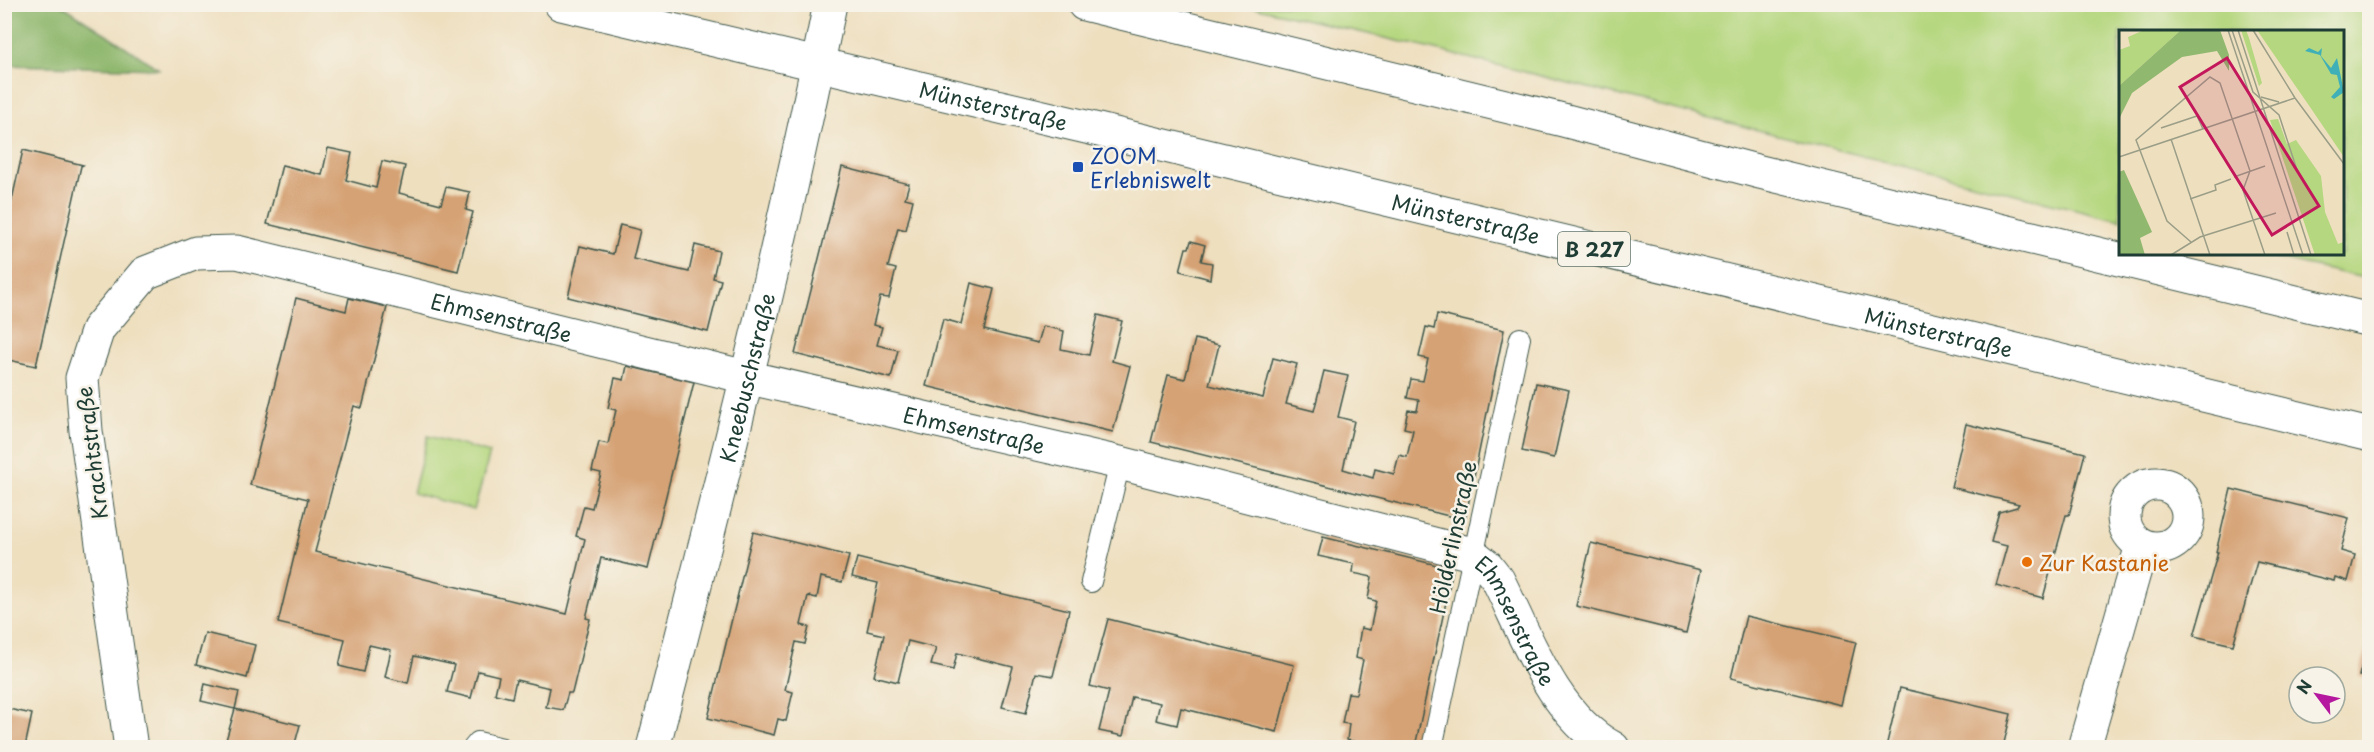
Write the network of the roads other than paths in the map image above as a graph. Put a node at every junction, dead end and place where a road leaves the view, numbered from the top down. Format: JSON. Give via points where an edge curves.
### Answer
{"nodes":[{"id":1,"x":561,"y":4,"type":"edge"},
{"id":2,"x":830,"y":4,"type":"edge"},
{"id":3,"x":1084,"y":4,"type":"edge"},
{"id":4,"x":818,"y":64,"type":"junction"},
{"id":5,"x":237,"y":252,"type":"joint"},
{"id":6,"x":2370,"y":320,"type":"edge"},
{"id":7,"x":1521,"y":338,"type":"dead end"},
{"id":8,"x":747,"y":377,"type":"junction"},
{"id":9,"x":2370,"y":435,"type":"edge"},
{"id":10,"x":1120,"y":463,"type":"junction"},
{"id":11,"x":2142,"y":545,"type":"dead end"},
{"id":12,"x":1473,"y":555,"type":"junction"},
{"id":13,"x":1091,"y":582,"type":"dead end"},
{"id":14,"x":131,"y":747,"type":"edge"},
{"id":15,"x":473,"y":747,"type":"edge"},
{"id":16,"x":502,"y":747,"type":"edge"},
{"id":17,"x":653,"y":747,"type":"edge"},
{"id":18,"x":1432,"y":747,"type":"edge"},
{"id":19,"x":1613,"y":747,"type":"edge"},
{"id":20,"x":2084,"y":747,"type":"edge"}],
"edges":[{"from":1,"to":4,"type":"main road","name":"Münsterstraße","number":"B 227"},
{"from":2,"to":4,"type":"main road","name":"Kneebuschstraße"},
{"from":3,"to":6,"type":"main road"},
{"from":4,"to":8,"type":"main road","name":"Kneebuschstraße"},
{"from":4,"to":9,"type":"main road","name":"Münsterstraße","number":"B 227"},
{"from":5,"to":8,"type":"main road","name":"Ehmsenstraße"},
{"from":5,"to":14,"type":"main road","name":"Krachtstraße","via":[[196,253],[145,273],[98,329],[82,378],[86,431]]},
{"from":7,"to":12,"type":"lane","name":"Hölderlinstraße"},
{"from":8,"to":10,"type":"main road","name":"Ehmsenstraße"},
{"from":8,"to":17,"type":"main road","name":"Kneebuschstraße"},
{"from":10,"to":12,"type":"main road","name":"Ehmsenstraße"},
{"from":10,"to":13,"type":"lane"},
{"from":11,"to":20,"type":"main road"},
{"from":12,"to":18,"type":"lane","name":"Hölderlinstraße"},
{"from":12,"to":19,"type":"main road","name":"Ehmsenstraße","via":[[1498,580],[1551,686],[1577,718]]},
{"from":15,"to":16,"type":"lane","via":[[478,742]]}]}
